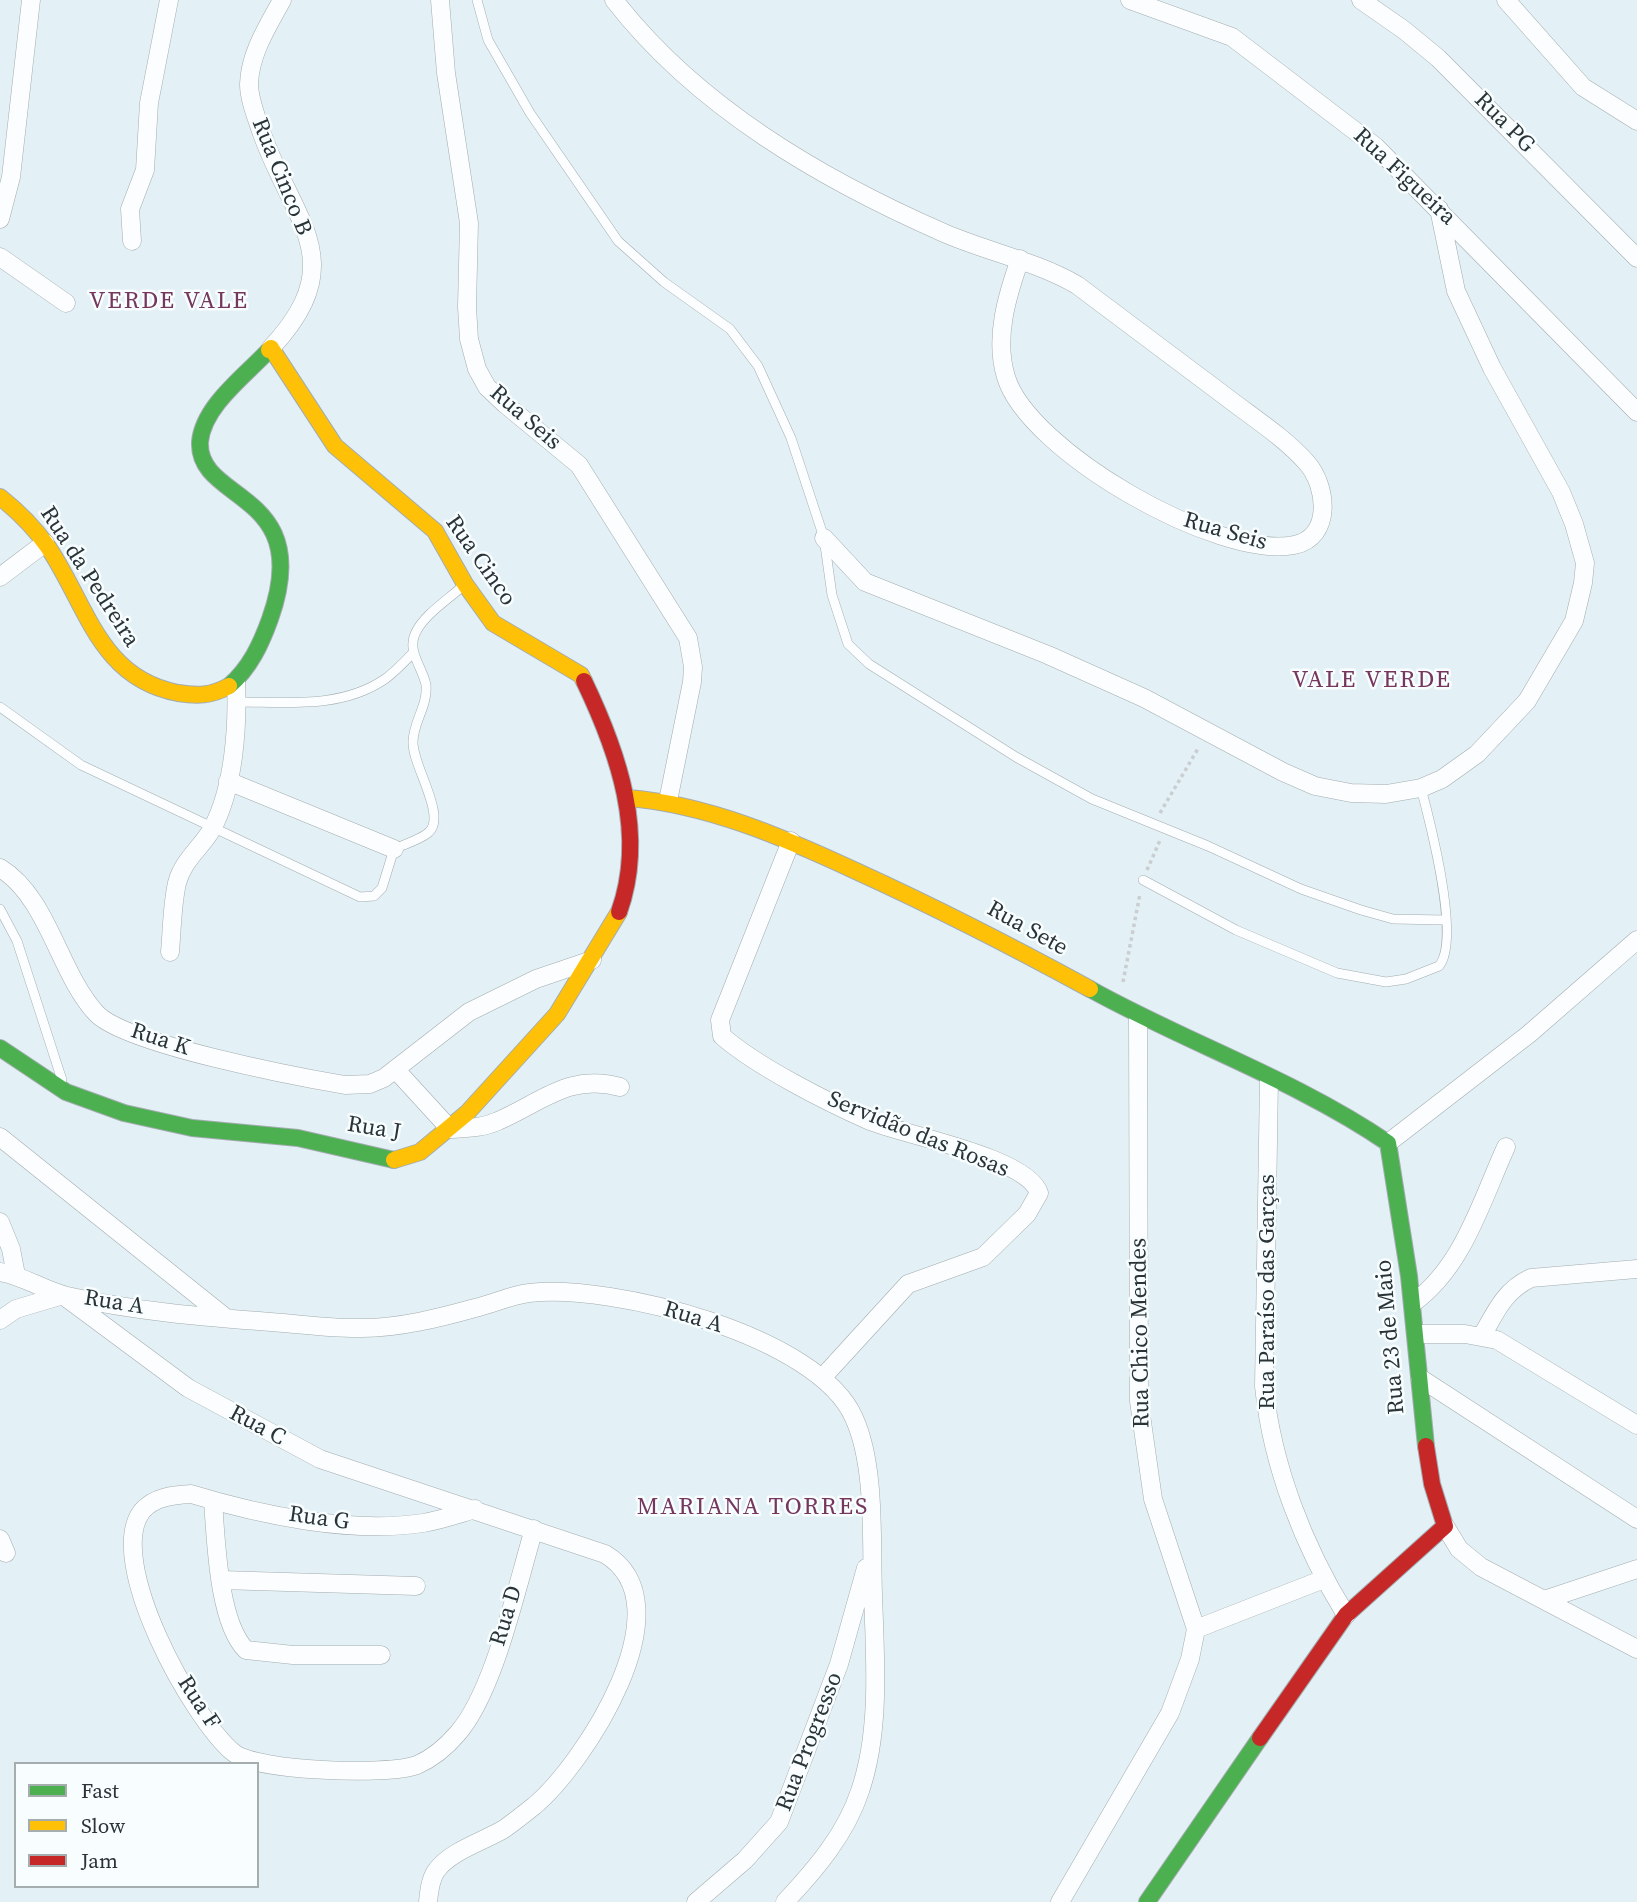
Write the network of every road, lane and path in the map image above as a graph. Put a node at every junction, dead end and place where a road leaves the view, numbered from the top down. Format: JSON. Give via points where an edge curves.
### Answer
{"nodes":[{"id":1,"x":32,"y":0,"type":"edge"},
{"id":2,"x":169,"y":0,"type":"edge"},
{"id":3,"x":282,"y":0,"type":"edge"},
{"id":4,"x":440,"y":0,"type":"edge"},
{"id":5,"x":477,"y":0,"type":"edge"},
{"id":6,"x":614,"y":0,"type":"edge"},
{"id":7,"x":1130,"y":0,"type":"edge"},
{"id":8,"x":1361,"y":0,"type":"edge"},
{"id":9,"x":1506,"y":0,"type":"edge"},
{"id":10,"x":1637,"y":121,"type":"edge"},
{"id":11,"x":1439,"y":209,"type":"junction"},
{"id":12,"x":0,"y":219,"type":"edge"},
{"id":13,"x":132,"y":241,"type":"dead end"},
{"id":14,"x":0,"y":257,"type":"edge"},
{"id":15,"x":1637,"y":258,"type":"edge"},
{"id":16,"x":1020,"y":259,"type":"junction"},
{"id":17,"x":66,"y":303,"type":"dead end"},
{"id":18,"x":271,"y":348,"type":"junction"},
{"id":19,"x":1637,"y":412,"type":"edge"},
{"id":20,"x":0,"y":497,"type":"edge"},
{"id":21,"x":824,"y":538,"type":"junction"},
{"id":22,"x":45,"y":543,"type":"junction"},
{"id":23,"x":0,"y":577,"type":"edge"},
{"id":24,"x":466,"y":584,"type":"junction"},
{"id":25,"x":413,"y":653,"type":"junction"},
{"id":26,"x":236,"y":682,"type":"junction"},
{"id":27,"x":237,"y":702,"type":"junction"},
{"id":28,"x":0,"y":707,"type":"edge"},
{"id":29,"x":1209,"y":730,"type":"junction"},
{"id":30,"x":228,"y":781,"type":"junction"},
{"id":31,"x":1421,"y":788,"type":"junction"},
{"id":32,"x":626,"y":798,"type":"junction"},
{"id":33,"x":668,"y":801,"type":"junction"},
{"id":34,"x":1154,"y":823,"type":"junction"},
{"id":35,"x":1165,"y":828,"type":"junction"},
{"id":36,"x":212,"y":829,"type":"junction"},
{"id":37,"x":791,"y":841,"type":"junction"},
{"id":38,"x":394,"y":849,"type":"junction"},
{"id":39,"x":0,"y":868,"type":"edge"},
{"id":40,"x":1143,"y":880,"type":"junction"},
{"id":41,"x":627,"y":888,"type":"joint"},
{"id":42,"x":0,"y":909,"type":"edge"},
{"id":43,"x":1445,"y":919,"type":"junction"},
{"id":44,"x":1637,"y":940,"type":"edge"},
{"id":45,"x":170,"y":952,"type":"dead end"},
{"id":46,"x":592,"y":960,"type":"junction"},
{"id":47,"x":1119,"y":1005,"type":"junction"},
{"id":48,"x":1138,"y":1016,"type":"junction"},
{"id":49,"x":0,"y":1048,"type":"edge"},
{"id":50,"x":396,"y":1070,"type":"junction"},
{"id":51,"x":1269,"y":1080,"type":"junction"},
{"id":52,"x":620,"y":1087,"type":"dead end"},
{"id":53,"x":66,"y":1092,"type":"junction"},
{"id":54,"x":450,"y":1129,"type":"junction"},
{"id":55,"x":0,"y":1137,"type":"edge"},
{"id":56,"x":1388,"y":1143,"type":"junction"},
{"id":57,"x":1506,"y":1147,"type":"dead end"},
{"id":58,"x":0,"y":1222,"type":"edge"},
{"id":59,"x":1637,"y":1269,"type":"edge"},
{"id":60,"x":8,"y":1273,"type":"edge"},
{"id":61,"x":63,"y":1295,"type":"junction"},
{"id":62,"x":1413,"y":1303,"type":"junction"},
{"id":63,"x":226,"y":1318,"type":"junction"},
{"id":64,"x":0,"y":1320,"type":"edge"},
{"id":65,"x":1416,"y":1334,"type":"junction"},
{"id":66,"x":1482,"y":1336,"type":"junction"},
{"id":67,"x":822,"y":1378,"type":"junction"},
{"id":68,"x":1420,"y":1378,"type":"junction"},
{"id":69,"x":1637,"y":1425,"type":"edge"},
{"id":70,"x":163,"y":1497,"type":"joint"},
{"id":71,"x":213,"y":1501,"type":"junction"},
{"id":72,"x":475,"y":1509,"type":"junction"},
{"id":73,"x":1637,"y":1519,"type":"edge"},
{"id":74,"x":1445,"y":1526,"type":"junction"},
{"id":75,"x":534,"y":1529,"type":"junction"},
{"id":76,"x":871,"y":1550,"type":"junction"},
{"id":77,"x":1637,"y":1569,"type":"edge"},
{"id":78,"x":1324,"y":1579,"type":"junction"},
{"id":79,"x":222,"y":1580,"type":"junction"},
{"id":80,"x":416,"y":1586,"type":"dead end"},
{"id":81,"x":1544,"y":1600,"type":"junction"},
{"id":82,"x":1346,"y":1615,"type":"junction"},
{"id":83,"x":1196,"y":1629,"type":"junction"},
{"id":84,"x":1637,"y":1649,"type":"edge"},
{"id":85,"x":381,"y":1655,"type":"dead end"},
{"id":86,"x":441,"y":1751,"type":"joint"},
{"id":87,"x":254,"y":1762,"type":"edge"},
{"id":88,"x":259,"y":1762,"type":"edge"},
{"id":89,"x":428,"y":1902,"type":"edge"},
{"id":90,"x":695,"y":1902,"type":"edge"},
{"id":91,"x":785,"y":1902,"type":"edge"},
{"id":92,"x":1060,"y":1902,"type":"edge"},
{"id":93,"x":1147,"y":1902,"type":"edge"}],
"edges":[{"from":1,"to":12,"type":"street","via":[[11,177]]},
{"from":2,"to":13,"type":"street","via":[[149,103],[145,170],[130,209]]},
{"from":3,"to":18,"type":"street","name":"Rua Cinco B","via":[[253,58],[249,85],[267,149],[297,209],[314,269],[300,312]]},
{"from":4,"to":33,"type":"street","name":"Rua Seis","via":[[469,223],[467,307],[477,369],[505,404],[579,465],[688,638],[692,682]]},
{"from":5,"to":21,"type":"lane","via":[[488,40],[530,113],[618,241],[747,347],[791,438]]},
{"from":6,"to":16,"type":"street","name":"Rua Seis","via":[[674,67],[730,113],[802,159],[944,233]]},
{"from":7,"to":11,"type":"street","name":"Rua Figueira","via":[[1232,37],[1376,147]]},
{"from":8,"to":15,"type":"street","name":"Rua PG","via":[[1438,58]]},
{"from":9,"to":10,"type":"street","via":[[1583,87]]},
{"from":11,"to":19,"type":"street","name":"Rua Figueira"},
{"from":11,"to":31,"type":"street","via":[[1457,291],[1492,368],[1561,492],[1585,563],[1574,621],[1527,701],[1477,754]]},
{"from":14,"to":17,"type":"street"},
{"from":16,"to":16,"type":"street","name":"Rua Seis","via":[[1003,321],[1006,378],[1020,406],[1056,444],[1134,496],[1197,526],[1269,547],[1297,545],[1310,537],[1323,518],[1324,501],[1308,463],[1077,285]]},
{"from":18,"to":24,"type":"street","name":"Rua Cinco","via":[[335,446],[435,531]]},
{"from":18,"to":26,"type":"street","via":[[212,413],[199,446],[206,465],[269,523],[281,556],[279,595],[262,640]]},
{"from":20,"to":22,"type":"street","name":"Rua da Pedreira","via":[[12,504]]},
{"from":21,"to":29,"type":"street","via":[[864,582],[1048,655]]},
{"from":21,"to":34,"type":"lane","via":[[839,621],[848,644],[869,664],[1016,757],[1092,799]]},
{"from":22,"to":23,"type":"street"},
{"from":22,"to":26,"type":"street","name":"Rua da Pedreira","via":[[95,634],[126,673],[145,685],[183,696],[205,697]]},
{"from":24,"to":25,"type":"lane","via":[[420,626]]},
{"from":24,"to":32,"type":"street","name":"Rua Cinco","via":[[493,623],[581,675],[606,727]]},
{"from":25,"to":27,"type":"lane","via":[[386,679],[346,698]]},
{"from":25,"to":38,"type":"lane","via":[[426,690],[413,740],[414,755],[435,816],[430,832]]},
{"from":26,"to":27,"type":"street"},
{"from":27,"to":30,"type":"street","via":[[236,742]]},
{"from":28,"to":36,"type":"lane","via":[[81,765]]},
{"from":29,"to":31,"type":"street","via":[[1315,786],[1386,794]]},
{"from":29,"to":34,"type":"path"},
{"from":30,"to":36,"type":"street"},
{"from":30,"to":38,"type":"street"},
{"from":31,"to":43,"type":"lane","via":[[1439,860]]},
{"from":32,"to":33,"type":"street","name":"Rua Sete"},
{"from":32,"to":41,"type":"street","name":"Rua Cinco"},
{"from":33,"to":37,"type":"street","name":"Rua Sete"},
{"from":34,"to":35,"type":"lane"},
{"from":35,"to":40,"type":"path"},
{"from":35,"to":43,"type":"lane","via":[[1361,911],[1393,919]]},
{"from":36,"to":38,"type":"lane","via":[[360,897],[373,896],[382,888]]},
{"from":36,"to":45,"type":"street","via":[[177,882]]},
{"from":37,"to":47,"type":"street","name":"Rua Sete","via":[[964,920]]},
{"from":37,"to":67,"type":"street","name":"Servidão das Rosas","via":[[720,1020],[722,1036],[820,1097],[872,1122],[1002,1164],[1034,1184],[1039,1193],[1027,1213],[983,1257],[908,1284]]},
{"from":39,"to":50,"type":"street","name":"Rua K","via":[[24,889],[92,1007],[113,1024],[157,1042],[345,1085],[370,1084]]},
{"from":40,"to":43,"type":"lane","via":[[1236,930],[1366,981],[1406,979],[1439,966],[1446,950]]},
{"from":40,"to":47,"type":"path"},
{"from":41,"to":46,"type":"street","name":"Rua J"},
{"from":42,"to":53,"type":"lane","via":[[17,941]]},
{"from":44,"to":56,"type":"street","via":[[1529,1034]]},
{"from":46,"to":50,"type":"street","name":"Rua K","via":[[536,979],[469,1012]]},
{"from":46,"to":54,"type":"street","name":"Rua J","via":[[557,1014]]},
{"from":47,"to":48,"type":"street","name":"Rua Sete"},
{"from":48,"to":51,"type":"street","name":"Rua Sete"},
{"from":48,"to":83,"type":"street","name":"Rua Chico Mendes","via":[[1139,1401],[1153,1499]]},
{"from":49,"to":53,"type":"street","name":"Rua J"},
{"from":50,"to":54,"type":"street"},
{"from":51,"to":56,"type":"street","name":"Rua Sete","via":[[1346,1114]]},
{"from":51,"to":78,"type":"street","name":"Rua Paraíso das Garças","via":[[1264,1387],[1268,1427]]},
{"from":52,"to":54,"type":"street","via":[[578,1083],[486,1125]]},
{"from":53,"to":54,"type":"street","name":"Rua J","via":[[124,1113],[192,1128],[298,1138],[395,1160],[421,1152]]},
{"from":55,"to":63,"type":"street"},
{"from":56,"to":62,"type":"street","name":"Rua 23 de Maio"},
{"from":57,"to":62,"type":"street","via":[[1448,1269]]},
{"from":58,"to":60,"type":"street","via":[[11,1249]]},
{"from":59,"to":66,"type":"street","via":[[1557,1275],[1514,1286]]},
{"from":60,"to":61,"type":"street","name":"Rua A"},
{"from":61,"to":63,"type":"street","name":"Rua A"},
{"from":61,"to":64,"type":"street","via":[[16,1309]]},
{"from":61,"to":72,"type":"street","name":"Rua C","via":[[188,1388],[264,1431],[320,1459]]},
{"from":62,"to":65,"type":"street","name":"Rua 23 de Maio"},
{"from":63,"to":67,"type":"street","name":"Rua A","via":[[365,1328],[473,1309],[527,1293],[608,1296],[697,1317],[774,1348]]},
{"from":65,"to":66,"type":"street"},
{"from":65,"to":68,"type":"street","name":"Rua 23 de Maio"},
{"from":66,"to":69,"type":"street","via":[[1497,1340]]},
{"from":67,"to":76,"type":"street","name":"Rua A","via":[[847,1403],[860,1436],[867,1472]]},
{"from":68,"to":73,"type":"street"},
{"from":68,"to":74,"type":"street","name":"Rua 23 de Maio","via":[[1423,1446],[1432,1493]]},
{"from":70,"to":71,"type":"street","name":"Rua G","via":[[191,1494]]},
{"from":70,"to":87,"type":"street","name":"Rua F","via":[[150,1503],[135,1526],[137,1581],[165,1651],[197,1706],[237,1756]]},
{"from":71,"to":72,"type":"street","name":"Rua G","via":[[354,1525],[424,1522]]},
{"from":71,"to":79,"type":"street"},
{"from":72,"to":75,"type":"street"},
{"from":74,"to":81,"type":"street","via":[[1460,1549],[1481,1567]]},
{"from":74,"to":82,"type":"street"},
{"from":75,"to":86,"type":"street","name":"Rua D","via":[[480,1694],[460,1730]]},
{"from":75,"to":89,"type":"street","via":[[620,1563],[634,1598],[636,1625],[629,1655],[597,1730],[563,1776],[506,1827],[436,1871]]},
{"from":76,"to":90,"type":"street","name":"Rua Progresso","via":[[839,1664],[779,1822],[745,1860]]},
{"from":76,"to":91,"type":"street","name":"Rua A","via":[[876,1676],[860,1791],[839,1835]]},
{"from":77,"to":81,"type":"street"},
{"from":78,"to":82,"type":"street","name":"Rua Paraíso das Garças"},
{"from":78,"to":83,"type":"street"},
{"from":79,"to":80,"type":"street"},
{"from":79,"to":85,"type":"street","via":[[231,1623],[246,1650]]},
{"from":81,"to":84,"type":"street"},
{"from":82,"to":93,"type":"street"},
{"from":83,"to":92,"type":"street","via":[[1170,1713]]},
{"from":86,"to":88,"type":"street","name":"Rua F","via":[[416,1765],[354,1772]]}]}
